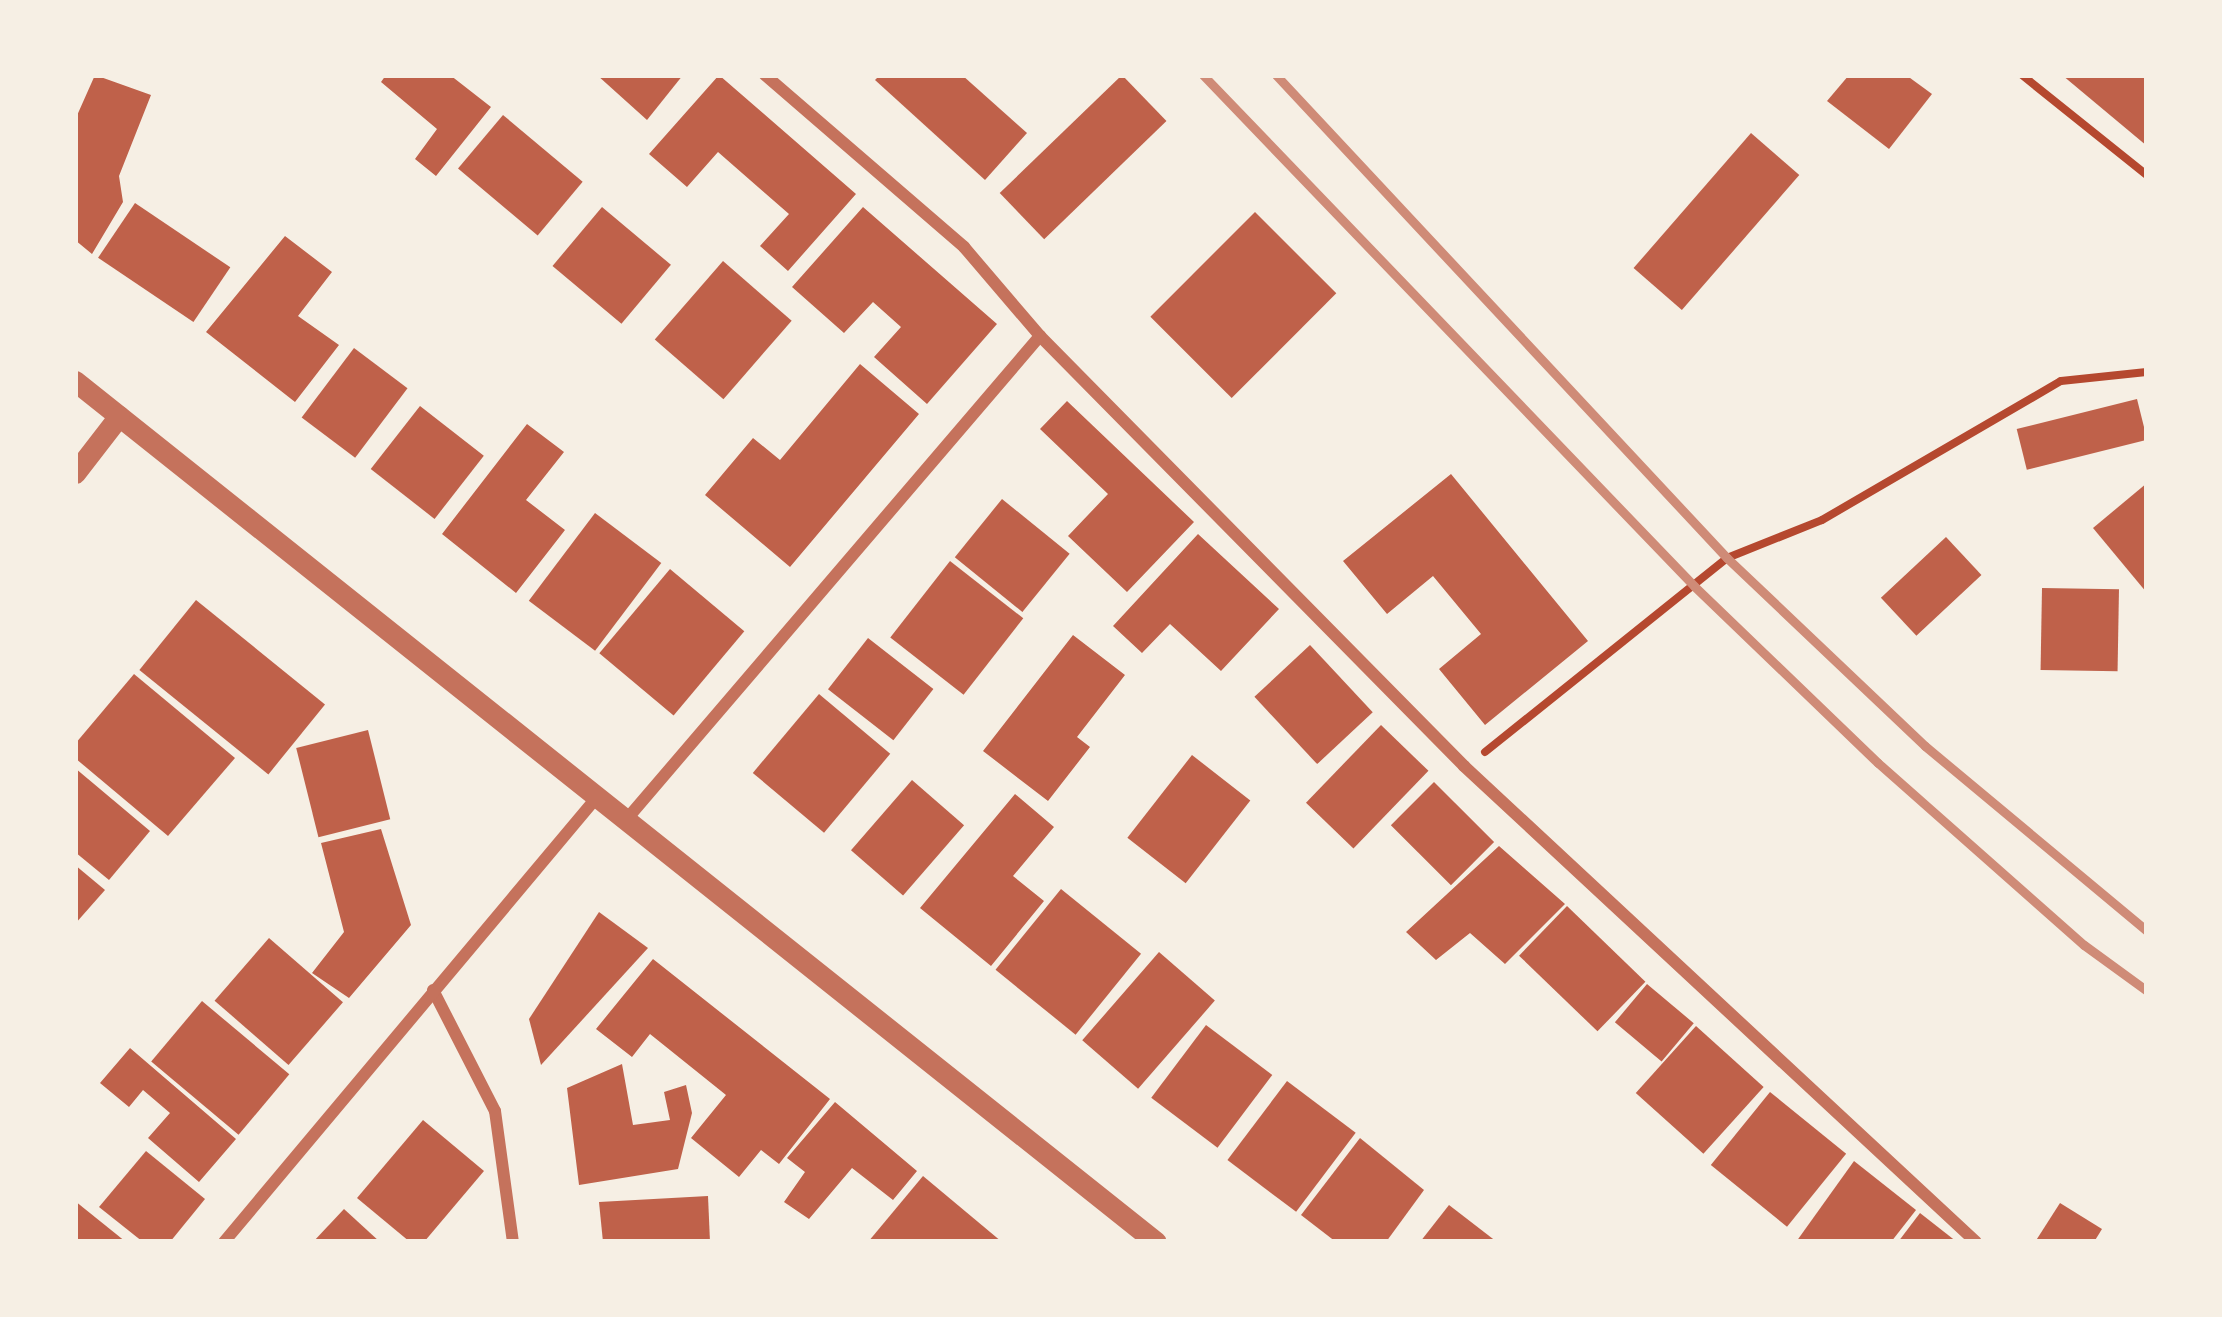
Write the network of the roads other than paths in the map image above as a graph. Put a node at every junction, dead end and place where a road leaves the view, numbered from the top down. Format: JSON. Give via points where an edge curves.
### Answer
{"nodes":[{"id":1,"x":765,"y":75,"type":"edge"},
{"id":2,"x":1040,"y":337,"type":"junction"},
{"id":3,"x":75,"y":381,"type":"edge"},
{"id":4,"x":119,"y":416,"type":"junction"},
{"id":5,"x":75,"y":473,"type":"edge"},
{"id":6,"x":597,"y":797,"type":"junction"},
{"id":7,"x":626,"y":820,"type":"junction"},
{"id":8,"x":433,"y":990,"type":"junction"},
{"id":9,"x":224,"y":1242,"type":"edge"},
{"id":10,"x":513,"y":1242,"type":"edge"},
{"id":11,"x":1156,"y":1242,"type":"edge"},
{"id":12,"x":1976,"y":1242,"type":"edge"}],
"edges":[{"from":1,"to":2,"type":"street","via":[[964,247]]},
{"from":2,"to":7,"type":"street"},
{"from":2,"to":12,"type":"street","via":[[1464,766]]},
{"from":3,"to":4,"type":"street"},
{"from":4,"to":5,"type":"street"},
{"from":4,"to":6,"type":"street"},
{"from":6,"to":7,"type":"street"},
{"from":6,"to":8,"type":"street"},
{"from":7,"to":11,"type":"street"},
{"from":8,"to":9,"type":"street"},
{"from":8,"to":10,"type":"street","via":[[495,1111]]}]}
